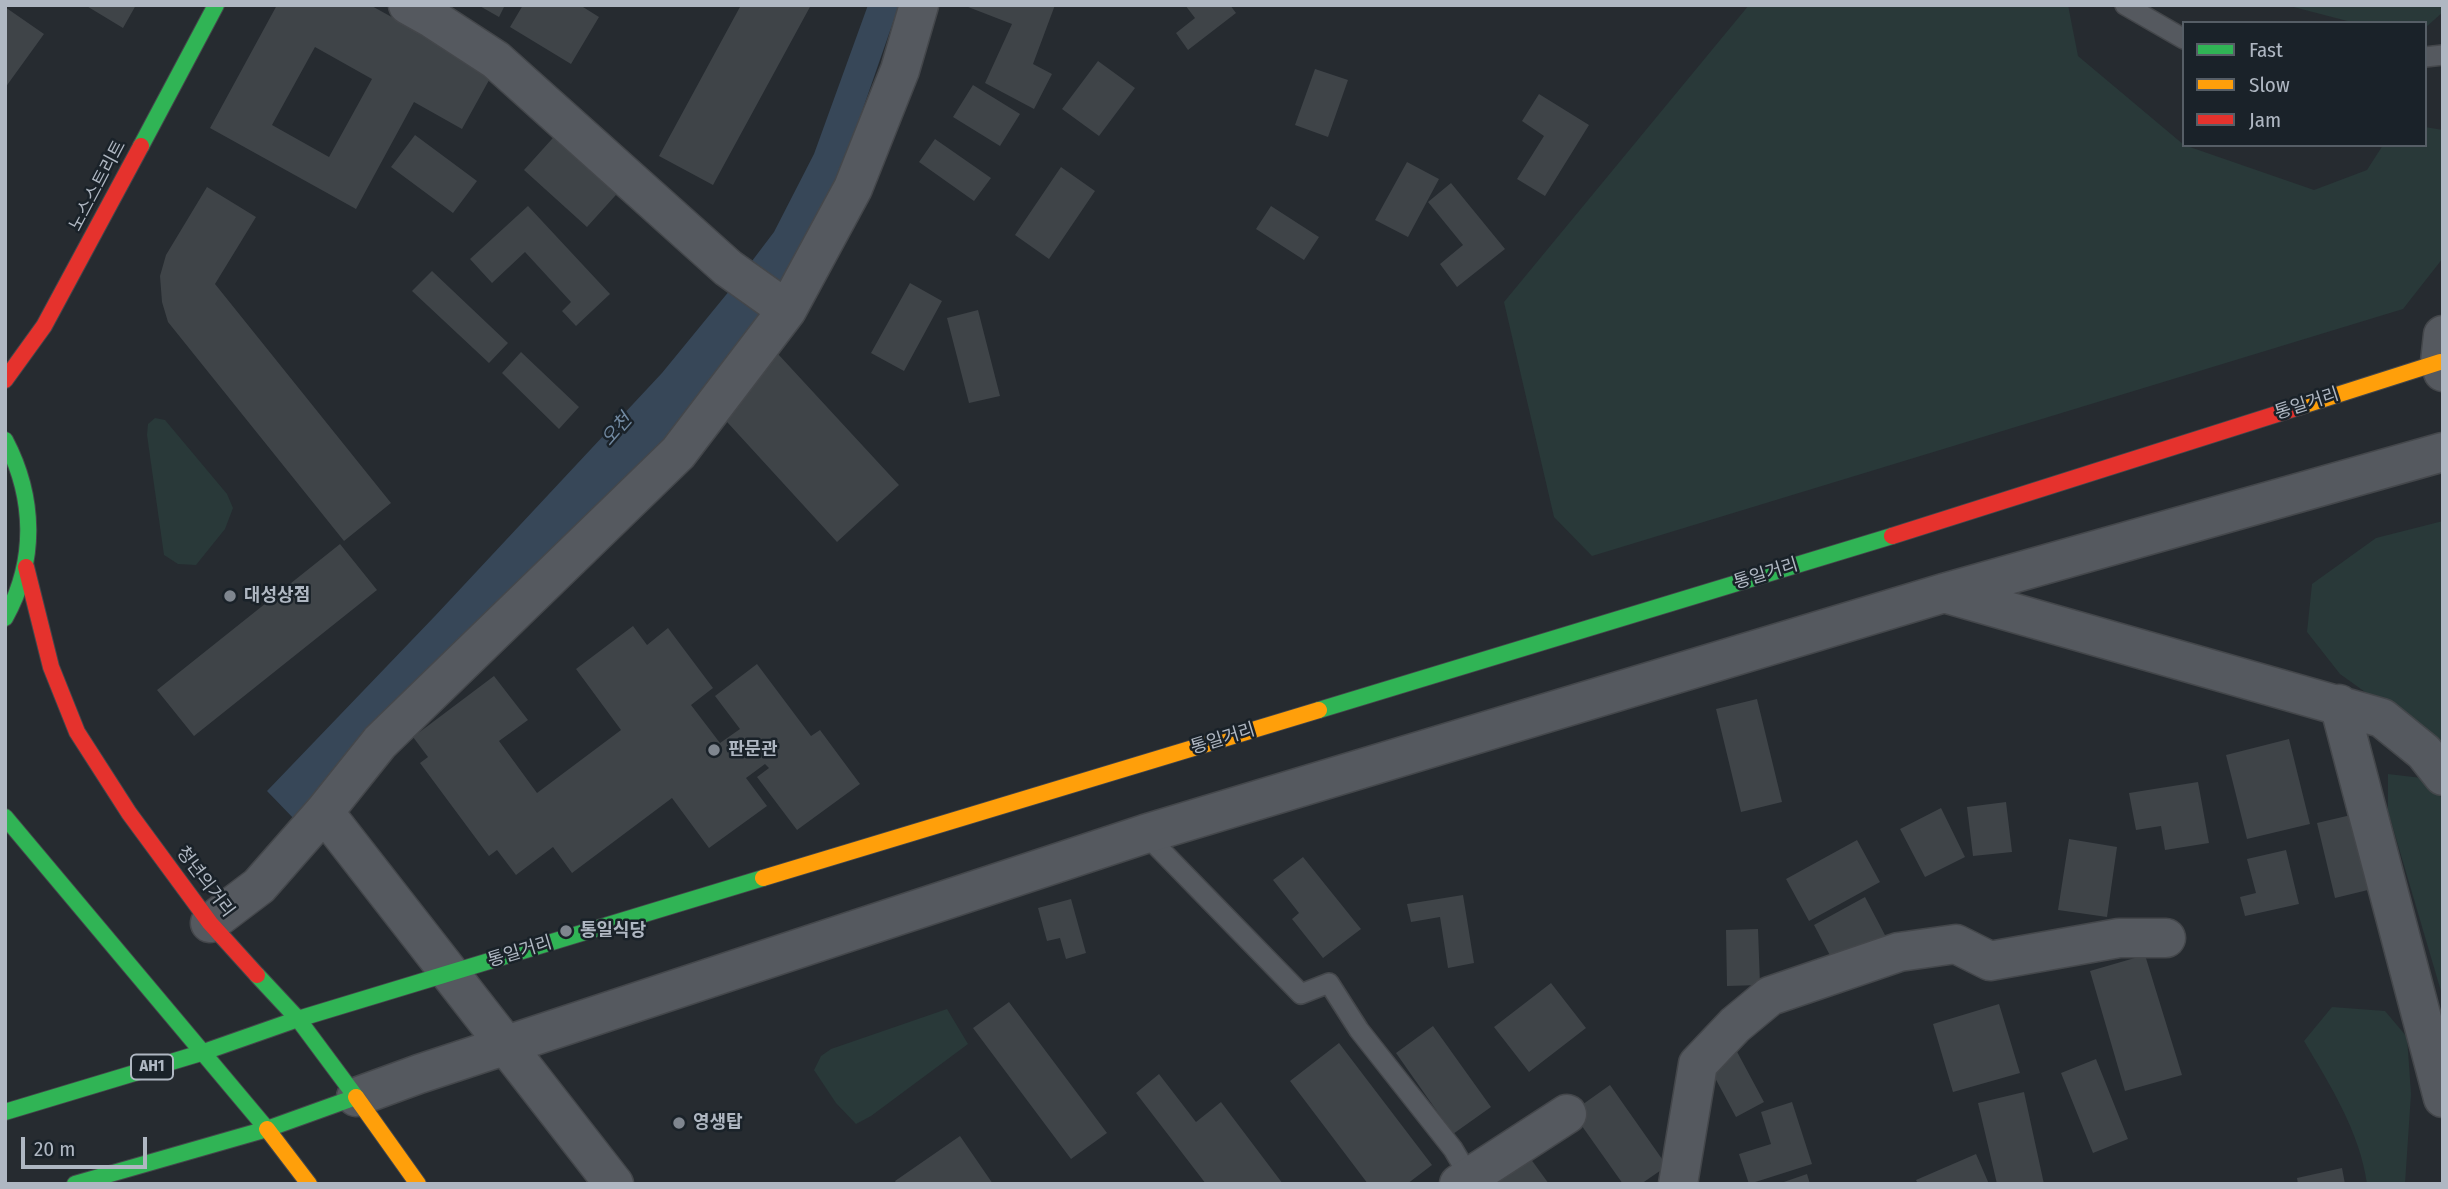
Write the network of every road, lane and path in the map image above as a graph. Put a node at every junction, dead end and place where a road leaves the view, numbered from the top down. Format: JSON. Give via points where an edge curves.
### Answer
{"nodes":[{"id":1,"x":216,"y":5,"type":"edge"},
{"id":2,"x":919,"y":5,"type":"edge"},
{"id":3,"x":2125,"y":5,"type":"edge"},
{"id":4,"x":427,"y":10,"type":"edge"},
{"id":5,"x":2182,"y":38,"type":"edge"},
{"id":6,"x":781,"y":306,"type":"junction"},
{"id":7,"x":2442,"y":356,"type":"edge"},
{"id":8,"x":5,"y":380,"type":"edge"},
{"id":9,"x":5,"y":440,"type":"edge"},
{"id":10,"x":2443,"y":452,"type":"edge"},
{"id":11,"x":26,"y":567,"type":"junction"},
{"id":12,"x":1944,"y":593,"type":"junction"},
{"id":13,"x":5,"y":618,"type":"edge"},
{"id":14,"x":2339,"y":704,"type":"junction"},
{"id":15,"x":2443,"y":776,"type":"edge"},
{"id":16,"x":324,"y":812,"type":"junction"},
{"id":17,"x":5,"y":817,"type":"edge"},
{"id":18,"x":1145,"y":834,"type":"junction"},
{"id":19,"x":210,"y":923,"type":"junction"},
{"id":20,"x":2166,"y":939,"type":"dead end"},
{"id":21,"x":451,"y":973,"type":"junction"},
{"id":22,"x":298,"y":1019,"type":"junction"},
{"id":23,"x":507,"y":1045,"type":"junction"},
{"id":24,"x":201,"y":1053,"type":"junction"},
{"id":25,"x":356,"y":1097,"type":"junction"},
{"id":26,"x":2443,"y":1098,"type":"edge"},
{"id":27,"x":5,"y":1112,"type":"edge"},
{"id":28,"x":1567,"y":1114,"type":"dead end"},
{"id":29,"x":267,"y":1129,"type":"junction"},
{"id":30,"x":1464,"y":1180,"type":"edge"},
{"id":31,"x":75,"y":1184,"type":"edge"},
{"id":32,"x":309,"y":1184,"type":"edge"},
{"id":33,"x":418,"y":1184,"type":"edge"},
{"id":34,"x":614,"y":1184,"type":"edge"},
{"id":35,"x":1678,"y":1184,"type":"edge"}],
"edges":[{"from":1,"to":8,"type":"main road","name":"노스스트리트","via":[[44,326]]},
{"from":2,"to":6,"type":"street","via":[[900,70],[853,188]]},
{"from":3,"to":5,"type":"lane"},
{"from":4,"to":6,"type":"street","via":[[496,60],[728,268]]},
{"from":6,"to":16,"type":"street","via":[[678,453],[380,742]]},
{"from":7,"to":21,"type":"main road","name":"통일거리","via":[[1928,525]]},
{"from":9,"to":11,"type":"main road","via":[[15,456],[29,511]]},
{"from":10,"to":12,"type":"street"},
{"from":11,"to":13,"type":"main road"},
{"from":11,"to":19,"type":"main road","name":"청년의거리","via":[[51,667],[77,732]]},
{"from":12,"to":14,"type":"street"},
{"from":12,"to":18,"type":"street"},
{"from":14,"to":15,"type":"street","via":[[2382,718],[2424,752]]},
{"from":14,"to":26,"type":"street"},
{"from":16,"to":19,"type":"street","via":[[259,886]]},
{"from":16,"to":21,"type":"street"},
{"from":17,"to":24,"type":"main road"},
{"from":18,"to":23,"type":"street"},
{"from":18,"to":30,"type":"lane","via":[[1301,993],[1329,983],[1359,1030],[1452,1149]]},
{"from":19,"to":22,"type":"main road","name":"청년의거리"},
{"from":20,"to":35,"type":"street","via":[[2119,938],[1990,961],[1956,944],[1944,945],[1899,952],[1770,996],[1698,1064]]},
{"from":21,"to":22,"type":"main road","name":"통일거리"},
{"from":21,"to":23,"type":"street"},
{"from":22,"to":24,"type":"main road","name":"통일거리","number":"AH1"},
{"from":22,"to":25,"type":"main road","name":"청년의거리"},
{"from":23,"to":25,"type":"street"},
{"from":23,"to":34,"type":"street"},
{"from":24,"to":27,"type":"main road","name":"통일거리","number":"AH1"},
{"from":24,"to":29,"type":"main road"},
{"from":25,"to":29,"type":"main road"},
{"from":25,"to":33,"type":"main road","name":"청년의거리"},
{"from":28,"to":30,"type":"street"},
{"from":29,"to":31,"type":"main road"},
{"from":29,"to":32,"type":"main road"}]}
